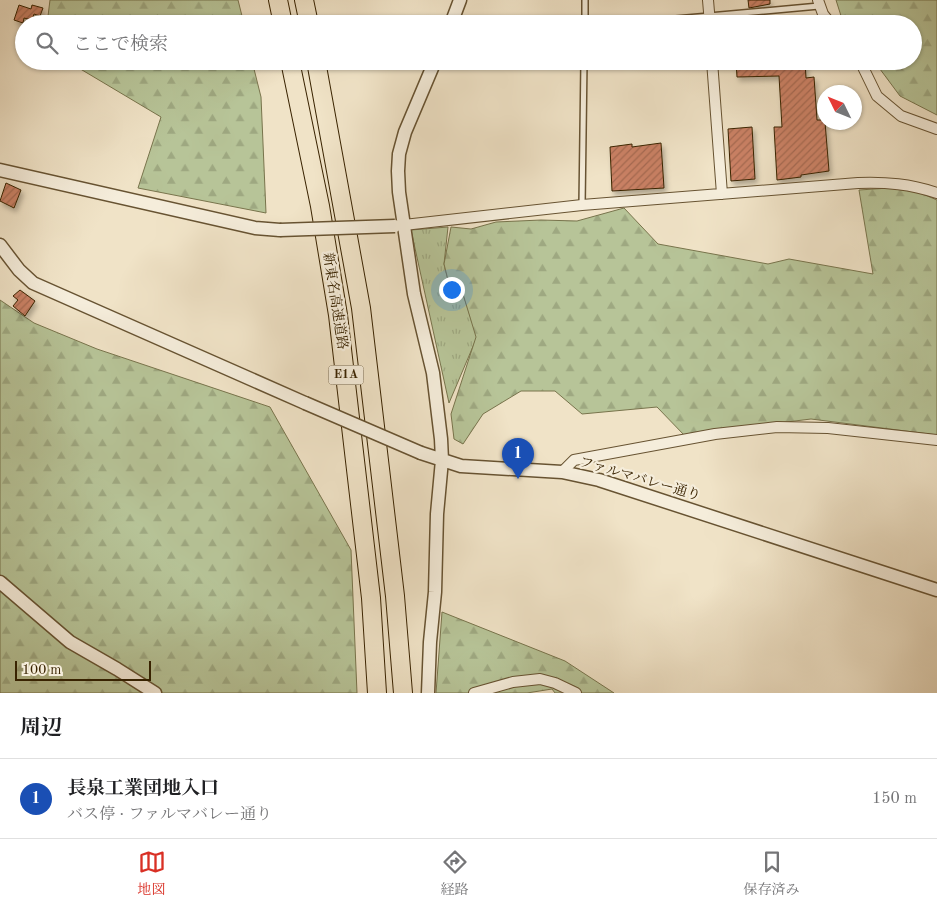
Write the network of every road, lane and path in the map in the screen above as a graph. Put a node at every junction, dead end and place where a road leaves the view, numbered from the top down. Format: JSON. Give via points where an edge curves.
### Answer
{"nodes":[{"id":1,"x":278,"y":0,"type":"edge"},
{"id":2,"x":304,"y":0,"type":"edge"},
{"id":3,"x":460,"y":0,"type":"edge"},
{"id":4,"x":585,"y":0,"type":"edge"},
{"id":5,"x":708,"y":0,"type":"edge"},
{"id":6,"x":818,"y":3,"type":"edge"},
{"id":7,"x":281,"y":15,"type":"edge"},
{"id":8,"x":307,"y":15,"type":"edge"},
{"id":9,"x":454,"y":15,"type":"edge"},
{"id":10,"x":584,"y":15,"type":"edge"},
{"id":11,"x":709,"y":15,"type":"edge"},
{"id":12,"x":741,"y":15,"type":"edge"},
{"id":13,"x":825,"y":15,"type":"edge"},
{"id":14,"x":292,"y":70,"type":"edge"},
{"id":15,"x":318,"y":70,"type":"edge"},
{"id":16,"x":431,"y":70,"type":"edge"},
{"id":17,"x":584,"y":70,"type":"edge"},
{"id":18,"x":713,"y":70,"type":"edge"},
{"id":19,"x":864,"y":70,"type":"edge"},
{"id":20,"x":937,"y":129,"type":"edge"},
{"id":21,"x":0,"y":170,"type":"edge"},
{"id":22,"x":937,"y":193,"type":"edge"},
{"id":23,"x":722,"y":194,"type":"junction"},
{"id":24,"x":582,"y":205,"type":"junction"},
{"id":25,"x":400,"y":225,"type":"junction"},
{"id":26,"x":0,"y":245,"type":"edge"},
{"id":27,"x":937,"y":440,"type":"edge"},
{"id":28,"x":442,"y":460,"type":"junction"},
{"id":29,"x":562,"y":472,"type":"junction"},
{"id":30,"x":0,"y":582,"type":"edge"},
{"id":31,"x":937,"y":590,"type":"edge"},
{"id":32,"x":155,"y":693,"type":"edge"},
{"id":33,"x":377,"y":693,"type":"edge"},
{"id":34,"x":403,"y":693,"type":"edge"},
{"id":35,"x":428,"y":693,"type":"edge"},
{"id":36,"x":474,"y":693,"type":"edge"},
{"id":37,"x":576,"y":693,"type":"edge"}],
"edges":[{"from":1,"to":7,"type":"highway"},
{"from":2,"to":8,"type":"highway"},
{"from":3,"to":9,"type":"street"},
{"from":4,"to":10,"type":"lane"},
{"from":5,"to":11,"type":"street"},
{"from":6,"to":12,"type":"lane"},
{"from":6,"to":13,"type":"street"},
{"from":14,"to":33,"type":"highway","name":"新東名高速道路","number":"E1A","via":[[338,315],[369,579]]},
{"from":15,"to":34,"type":"highway","name":"新東名高速道路","number":"E1A","via":[[362,317],[393,578]]},
{"from":16,"to":25,"type":"street","via":[[399,154]]},
{"from":17,"to":24,"type":"lane"},
{"from":18,"to":23,"type":"street"},
{"from":19,"to":20,"type":"street","via":[[877,96],[901,116]]},
{"from":21,"to":25,"type":"street","bridge":true,"via":[[256,228]]},
{"from":22,"to":23,"type":"street","via":[[890,182]]},
{"from":23,"to":24,"type":"street"},
{"from":24,"to":25,"type":"street"},
{"from":25,"to":28,"type":"street","via":[[433,373]]},
{"from":26,"to":28,"type":"street","name":"ファルマバレー通り","bridge":true,"via":[[33,283]]},
{"from":27,"to":29,"type":"street","via":[[828,428],[777,427],[715,434],[574,460]]},
{"from":28,"to":29,"type":"street","name":"ファルマバレー通り","via":[[461,466]]},
{"from":28,"to":35,"type":"street"},
{"from":29,"to":31,"type":"street","name":"ファルマバレー通り","via":[[599,480]]},
{"from":30,"to":32,"type":"street","via":[[70,642]]},
{"from":36,"to":37,"type":"street","via":[[540,679]]}]}
